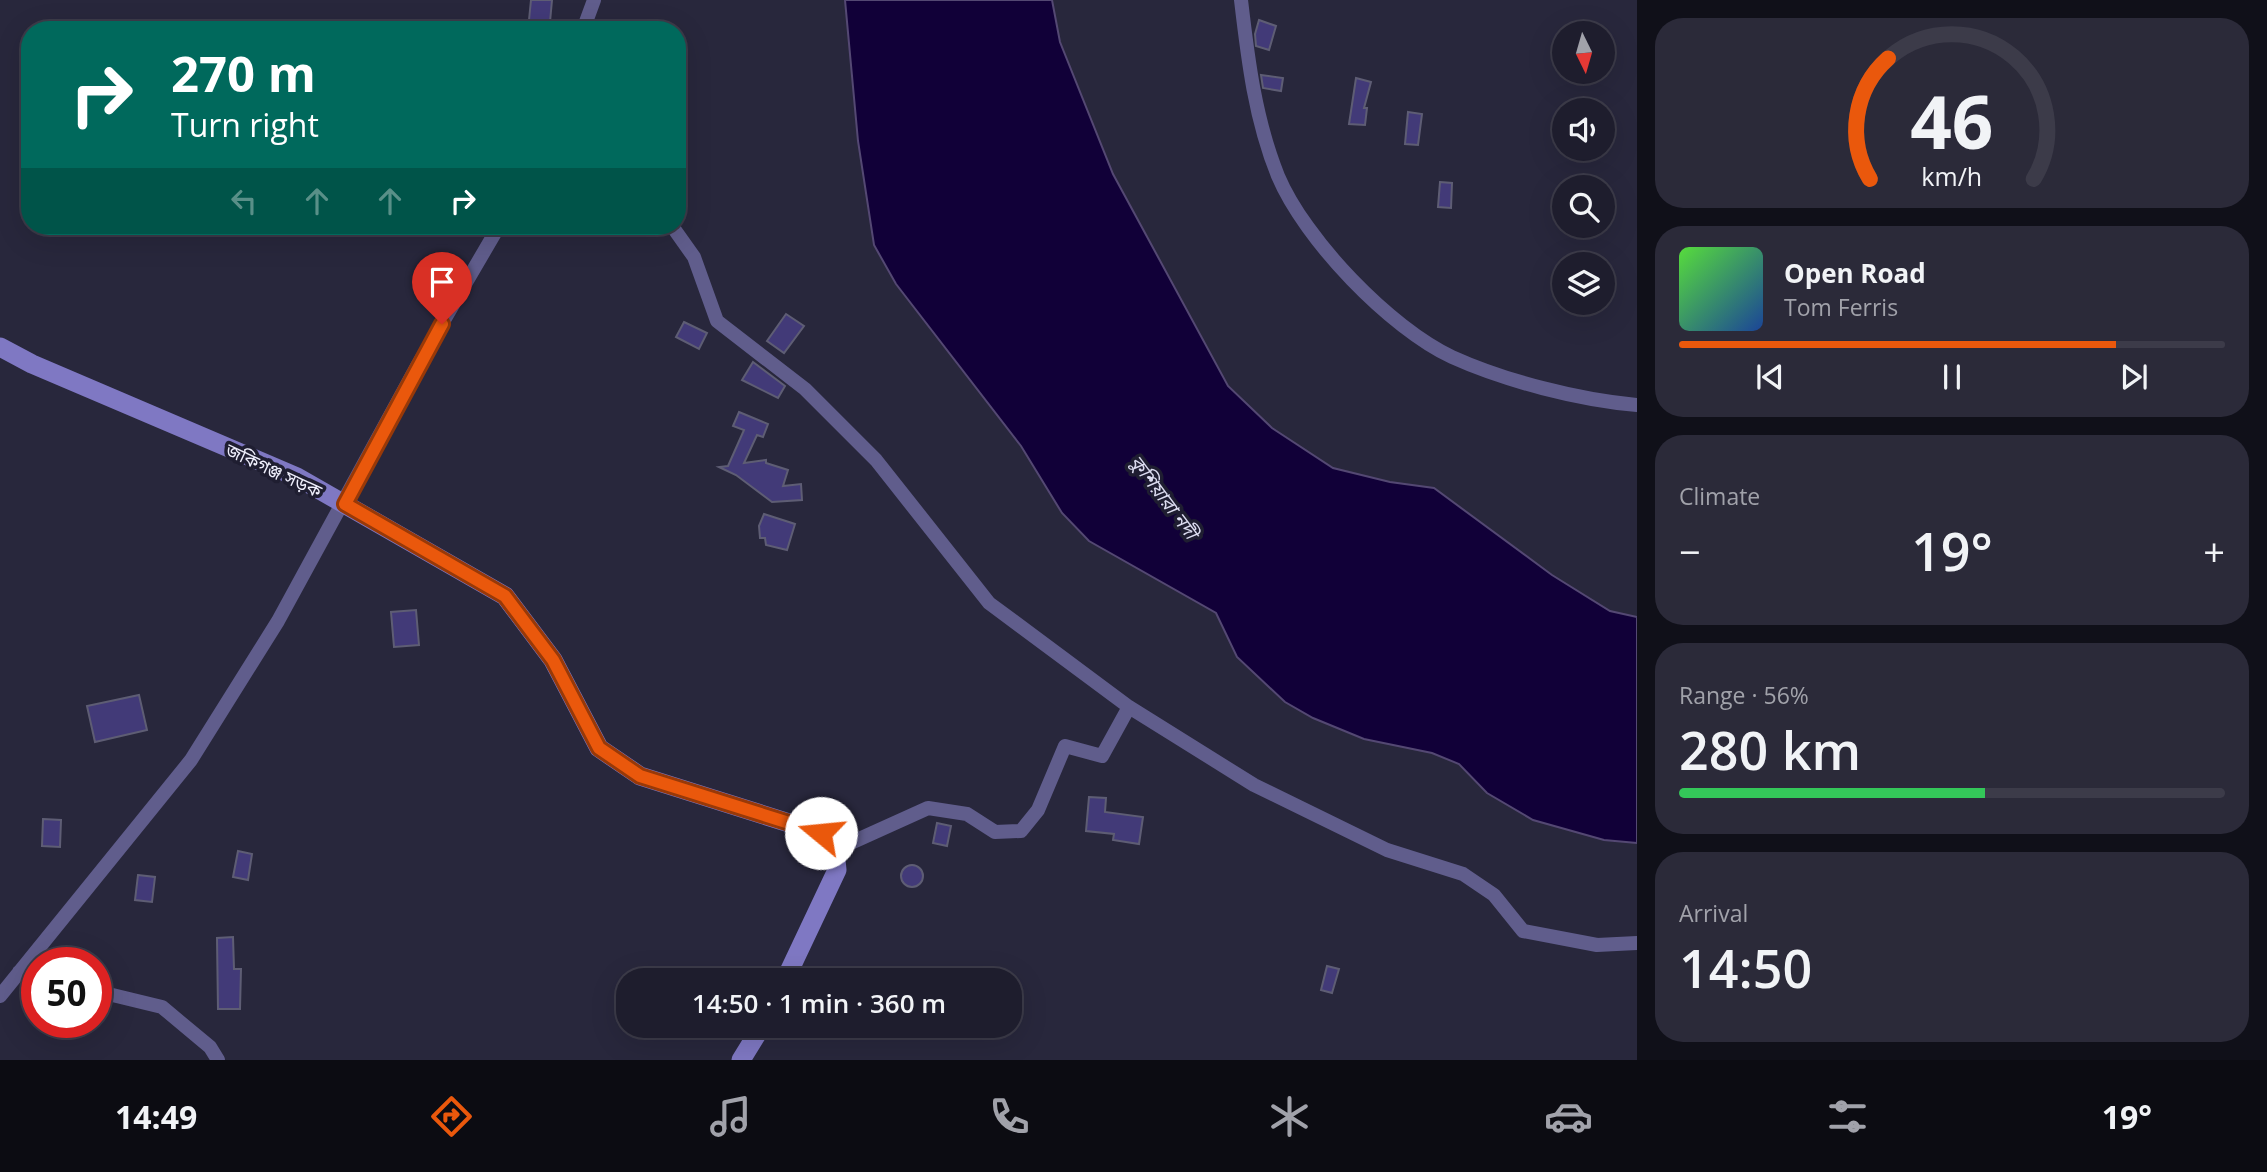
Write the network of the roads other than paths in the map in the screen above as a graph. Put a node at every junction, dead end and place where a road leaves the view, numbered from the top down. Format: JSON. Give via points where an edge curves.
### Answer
{"nodes":[{"id":1,"x":594,"y":0,"type":"edge"},
{"id":2,"x":1241,"y":0,"type":"edge"},
{"id":3,"x":586,"y":21,"type":"edge"},
{"id":4,"x":494,"y":235,"type":"edge"},
{"id":5,"x":678,"y":235,"type":"edge"},
{"id":6,"x":0,"y":347,"type":"edge"},
{"id":7,"x":1637,"y":405,"type":"edge"},
{"id":8,"x":345,"y":504,"type":"junction"},
{"id":9,"x":1129,"y":707,"type":"junction"},
{"id":10,"x":835,"y":850,"type":"junction"},
{"id":11,"x":1637,"y":943,"type":"edge"},
{"id":12,"x":791,"y":968,"type":"edge"},
{"id":13,"x":19,"y":972,"type":"joint"},
{"id":14,"x":112,"y":995,"type":"edge"},
{"id":15,"x":0,"y":996,"type":"edge"},
{"id":16,"x":755,"y":1038,"type":"edge"},
{"id":17,"x":218,"y":1060,"type":"edge"},
{"id":18,"x":741,"y":1060,"type":"edge"}],
"edges":[{"from":1,"to":3,"type":"street"},
{"from":2,"to":7,"type":"street","via":[[1251,86],[1279,177],[1311,235],[1388,314],[1451,356],[1528,382]]},
{"from":4,"to":8,"type":"street","via":[[416,368]]},
{"from":5,"to":9,"type":"street","via":[[694,257],[717,321],[805,389],[876,460],[989,603]]},
{"from":6,"to":8,"type":"main road","name":"জকিগঞ্জ সড়ক","via":[[297,477]]},
{"from":8,"to":10,"type":"main road","name":"জকিগঞ্জ সড়ক","via":[[505,596],[553,660],[599,748],[640,776],[821,833]]},
{"from":8,"to":13,"type":"street","via":[[191,760]]},
{"from":9,"to":10,"type":"street","via":[[1102,757],[1065,746],[1038,810],[1021,831],[996,832],[967,814],[928,808]]},
{"from":9,"to":11,"type":"street","via":[[1254,785],[1387,850],[1463,874],[1494,895],[1524,931],[1597,946]]},
{"from":10,"to":12,"type":"main road","via":[[837,870]]},
{"from":13,"to":15,"type":"street"},
{"from":14,"to":17,"type":"street","via":[[162,1007],[210,1047]]},
{"from":16,"to":18,"type":"main road"}]}
